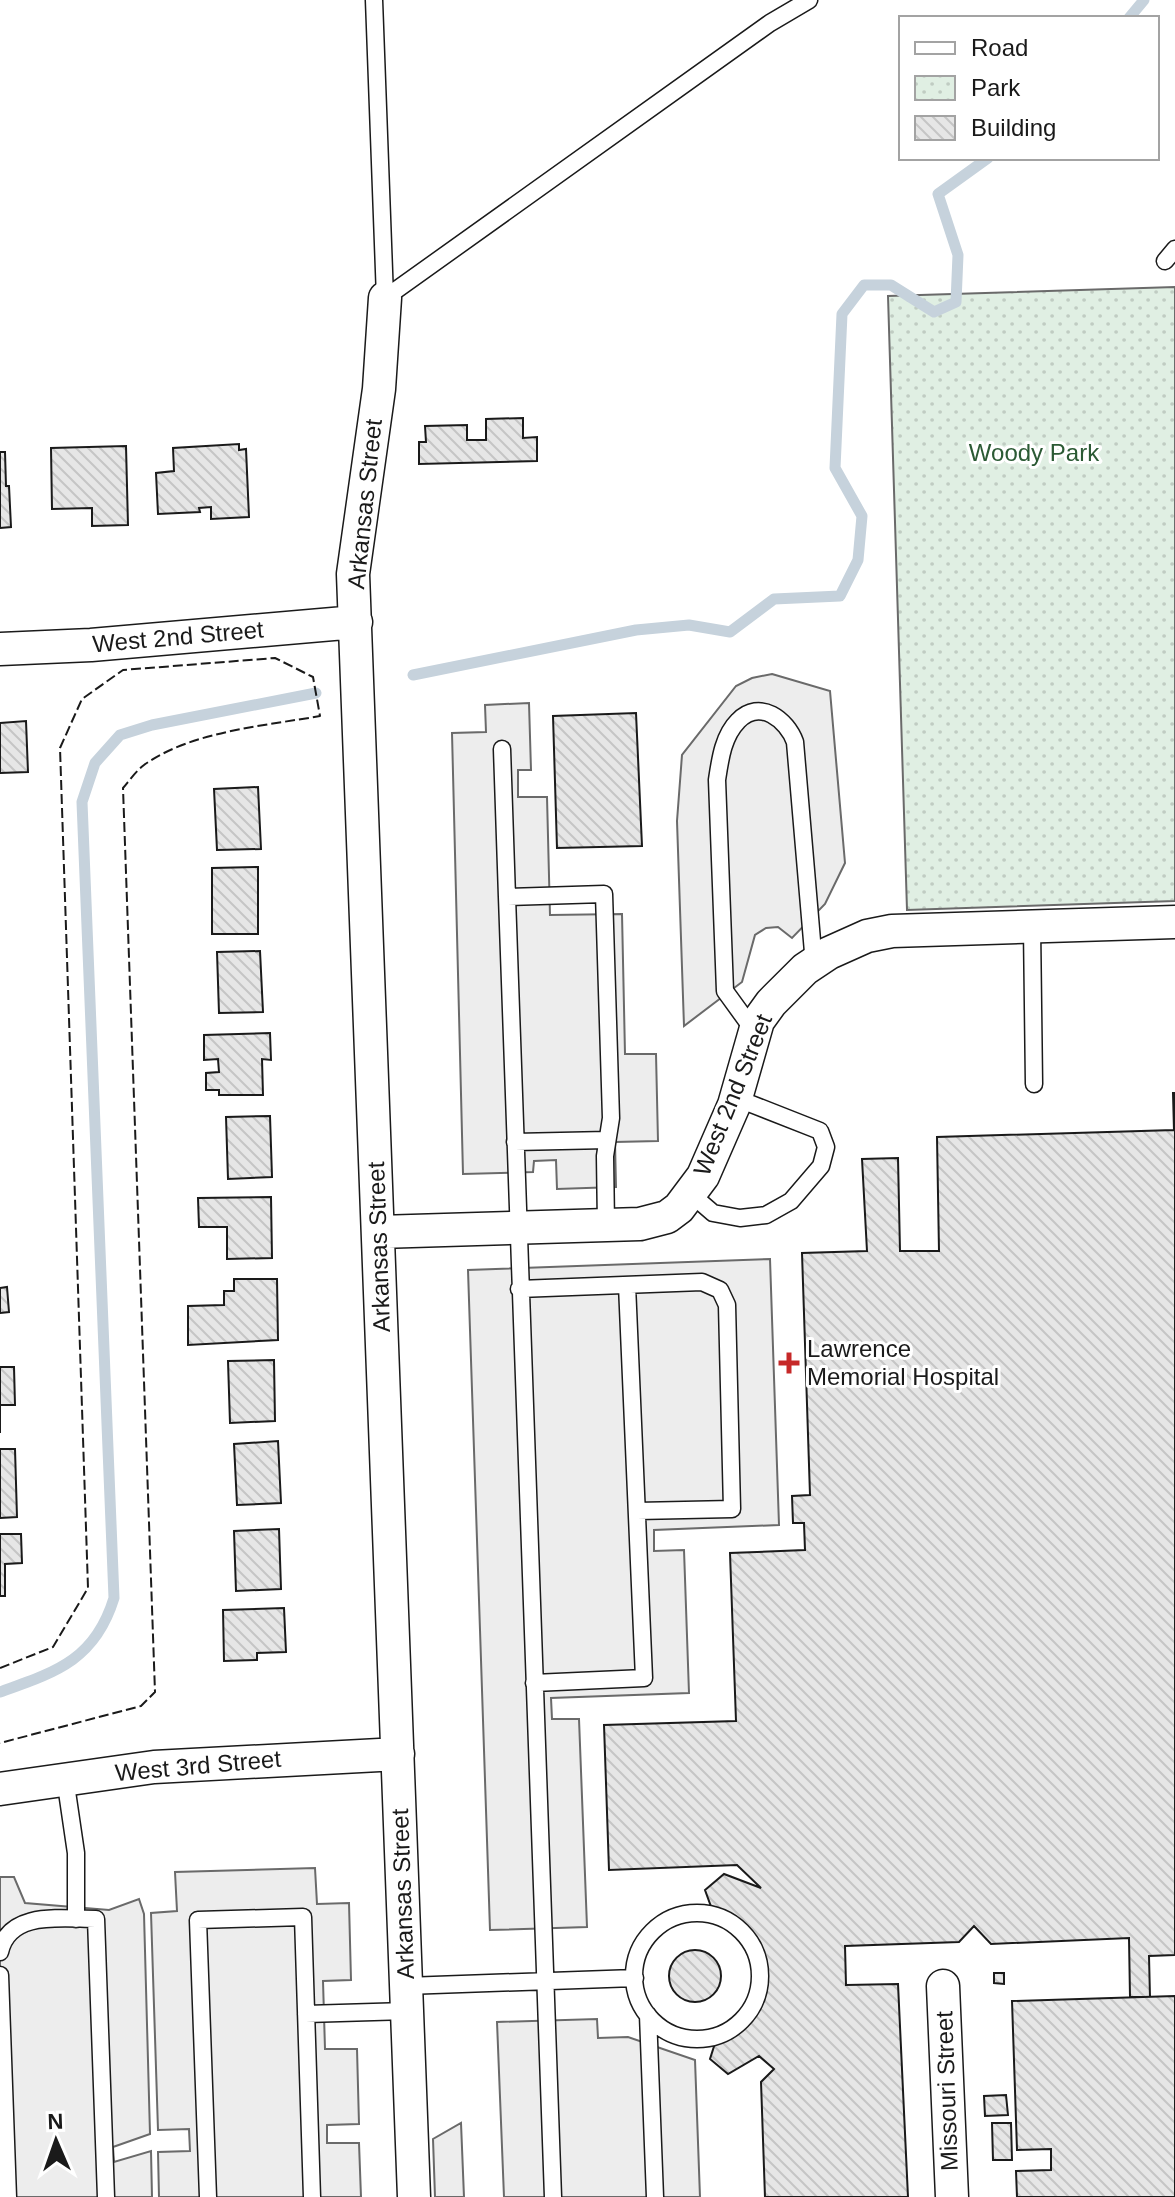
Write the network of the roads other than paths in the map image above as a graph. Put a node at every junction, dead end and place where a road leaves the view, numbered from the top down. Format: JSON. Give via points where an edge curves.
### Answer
{"nodes":[{"id":1,"x":374,"y":0,"type":"edge"},
{"id":2,"x":809,"y":0,"type":"edge"},
{"id":3,"x":385,"y":298,"type":"junction"},
{"id":4,"x":356,"y":622,"type":"junction"},
{"id":5,"x":0,"y":649,"type":"edge"},
{"id":6,"x":502,"y":749,"type":"dead end"},
{"id":7,"x":507,"y":897,"type":"junction"},
{"id":8,"x":1175,"y":922,"type":"edge"},
{"id":9,"x":1032,"y":927,"type":"junction"},
{"id":10,"x":814,"y":964,"type":"junction"},
{"id":11,"x":754,"y":1031,"type":"junction"},
{"id":12,"x":1034,"y":1084,"type":"dead end"},
{"id":13,"x":736,"y":1098,"type":"junction"},
{"id":14,"x":607,"y":1140,"type":"junction"},
{"id":15,"x":515,"y":1142,"type":"junction"},
{"id":16,"x":691,"y":1194,"type":"junction"},
{"id":17,"x":606,"y":1225,"type":"junction"},
{"id":18,"x":517,"y":1228,"type":"junction"},
{"id":19,"x":379,"y":1232,"type":"junction"},
{"id":20,"x":627,"y":1285,"type":"junction"},
{"id":21,"x":519,"y":1289,"type":"junction"},
{"id":22,"x":637,"y":1511,"type":"junction"},
{"id":23,"x":534,"y":1683,"type":"junction"},
{"id":24,"x":398,"y":1754,"type":"junction"},
{"id":25,"x":65,"y":1778,"type":"junction"},
{"id":26,"x":0,"y":1789,"type":"edge"},
{"id":27,"x":76,"y":1919,"type":"junction"},
{"id":28,"x":0,"y":1952,"type":"edge"},
{"id":29,"x":0,"y":1975,"type":"edge"},
{"id":30,"x":635,"y":1978,"type":"junction"},
{"id":31,"x":545,"y":1981,"type":"junction"},
{"id":32,"x":943,"y":1986,"type":"dead end"},
{"id":33,"x":407,"y":1999,"type":"junction"},
{"id":34,"x":306,"y":2014,"type":"junction"},
{"id":35,"x":648,"y":2015,"type":"junction"},
{"id":36,"x":8,"y":2197,"type":"edge"},
{"id":37,"x":106,"y":2197,"type":"edge"},
{"id":38,"x":208,"y":2197,"type":"edge"},
{"id":39,"x":312,"y":2197,"type":"edge"},
{"id":40,"x":414,"y":2197,"type":"edge"},
{"id":41,"x":553,"y":2197,"type":"edge"},
{"id":42,"x":655,"y":2197,"type":"edge"},
{"id":43,"x":952,"y":2197,"type":"edge"}],
"edges":[{"from":1,"to":3,"type":"lane"},
{"from":2,"to":3,"type":"lane"},
{"from":3,"to":4,"type":"street","name":"Arkansas Street","via":[[379,389],[353,574]]},
{"from":4,"to":5,"type":"street","name":"West 2nd Street"},
{"from":4,"to":19,"type":"street","name":"Arkansas Street"},
{"from":6,"to":7,"type":"lane"},
{"from":7,"to":14,"type":"lane","via":[[604,894],[611,1118]]},
{"from":7,"to":15,"type":"lane"},
{"from":8,"to":9,"type":"street","name":"West 2nd Street"},
{"from":9,"to":10,"type":"street","name":"West 2nd Street","via":[[892,931],[846,945]]},
{"from":9,"to":12,"type":"lane"},
{"from":10,"to":11,"type":"street","name":"West 2nd Street","via":[[771,1003]]},
{"from":10,"to":11,"type":"lane","via":[[795,742],[789,726],[776,714],[758,711],[738,720],[721,750],[717,780],[725,991]]},
{"from":11,"to":13,"type":"street","name":"West 2nd Street"},
{"from":13,"to":16,"type":"street","name":"West 2nd Street"},
{"from":13,"to":16,"type":"lane","via":[[820,1131],[826,1147],[821,1166],[791,1201],[766,1215],[713,1213]]},
{"from":14,"to":15,"type":"lane"},
{"from":14,"to":17,"type":"lane"},
{"from":15,"to":18,"type":"lane"},
{"from":16,"to":17,"type":"street","name":"West 2nd Street","via":[[667,1217]]},
{"from":17,"to":18,"type":"street","name":"West 2nd Street"},
{"from":18,"to":19,"type":"street","name":"West 2nd Street"},
{"from":18,"to":21,"type":"lane"},
{"from":19,"to":24,"type":"street","name":"Arkansas Street"},
{"from":20,"to":21,"type":"lane"},
{"from":20,"to":22,"type":"lane"},
{"from":20,"to":22,"type":"lane","via":[[702,1282],[720,1290],[727,1305],[732,1509]]},
{"from":21,"to":23,"type":"lane"},
{"from":22,"to":23,"type":"lane","via":[[644,1678]]},
{"from":23,"to":31,"type":"lane"},
{"from":24,"to":25,"type":"street","name":"West 3rd Street","via":[[258,1760]]},
{"from":24,"to":33,"type":"street","name":"Arkansas Street"},
{"from":25,"to":26,"type":"street","name":"West 3rd Street"},
{"from":25,"to":27,"type":"lane","via":[[76,1853]]},
{"from":27,"to":28,"type":"lane","via":[[28,1921],[13,1927],[3,1936]]},
{"from":27,"to":37,"type":"lane","via":[[96,1919]]},
{"from":29,"to":36,"type":"lane"},
{"from":30,"to":31,"type":"lane"},
{"from":30,"to":35,"type":"lane"},
{"from":30,"to":35,"type":"lane","via":[[640,1949],[652,1932],[688,1914],[709,1914],[729,1922],[756,1952],[758,1994],[735,2027],[696,2040],[675,2036]]},
{"from":31,"to":33,"type":"lane"},
{"from":31,"to":41,"type":"lane"},
{"from":32,"to":43,"type":"street","name":"Missouri Street"},
{"from":33,"to":34,"type":"lane"},
{"from":33,"to":40,"type":"street","name":"Arkansas Street"},
{"from":34,"to":38,"type":"lane","via":[[303,1917],[198,1920]]},
{"from":34,"to":39,"type":"lane"},
{"from":35,"to":42,"type":"lane"}]}
